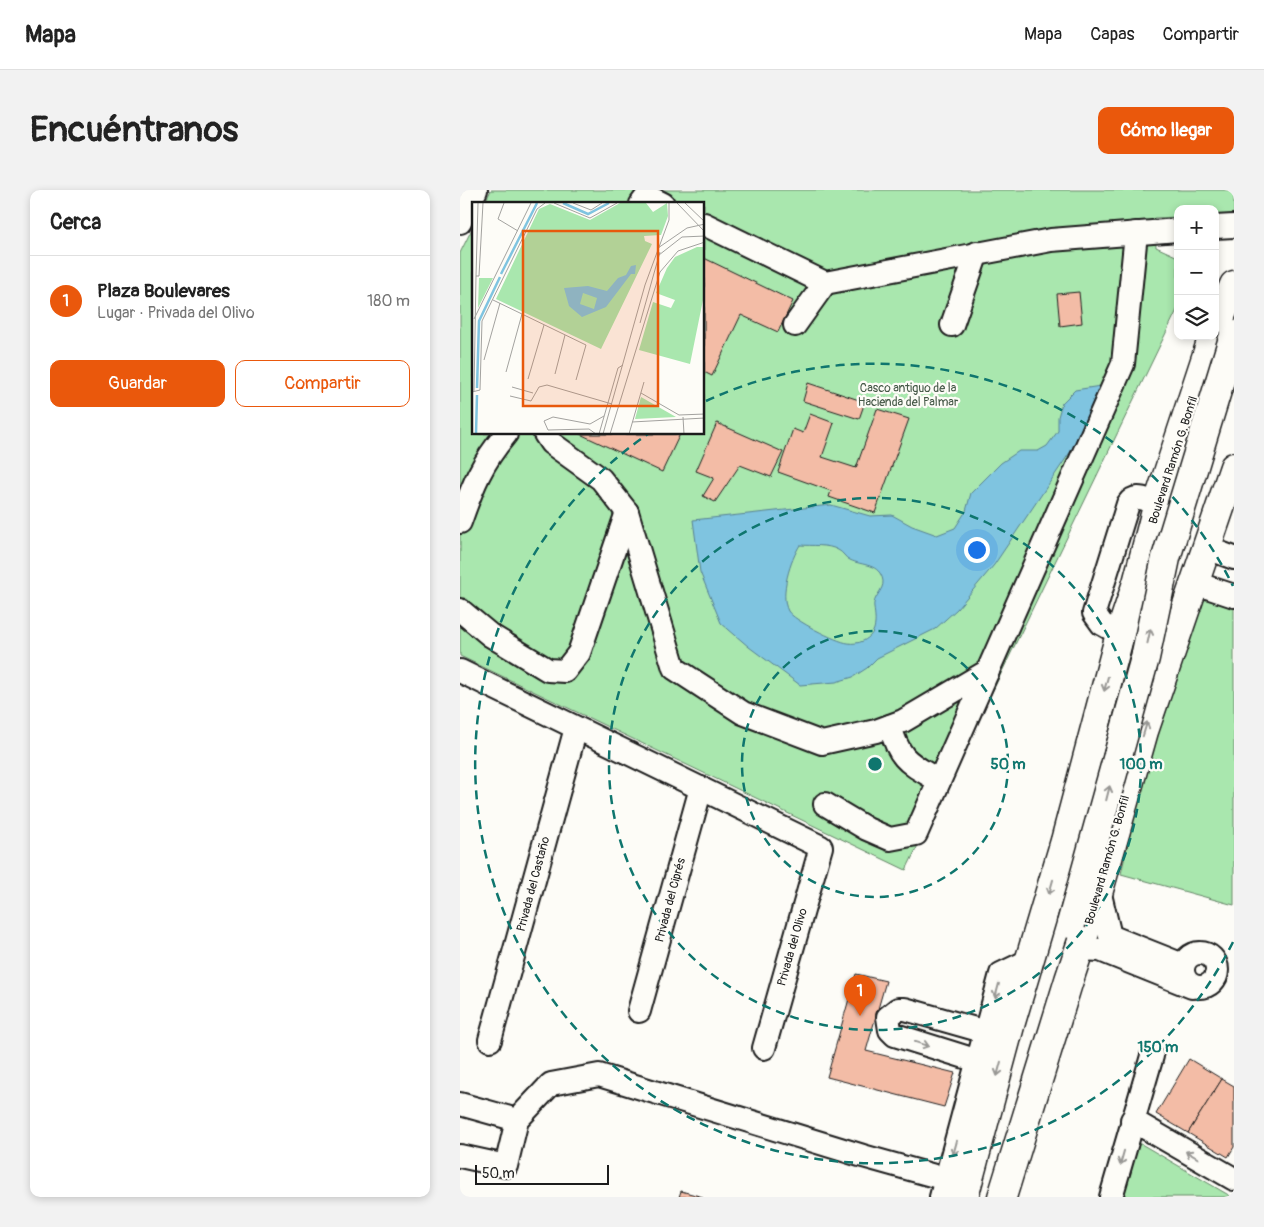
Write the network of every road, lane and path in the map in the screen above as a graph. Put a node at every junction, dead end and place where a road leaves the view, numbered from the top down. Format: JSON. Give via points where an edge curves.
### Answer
{"nodes":[{"id":1,"x":476,"y":190,"type":"edge"},
{"id":2,"x":642,"y":202,"type":"edge"},
{"id":3,"x":659,"y":202,"type":"edge"},
{"id":4,"x":460,"y":222,"type":"edge"},
{"id":5,"x":705,"y":224,"type":"edge"},
{"id":6,"x":1234,"y":226,"type":"edge"},
{"id":7,"x":1219,"y":227,"type":"edge"},
{"id":8,"x":1174,"y":230,"type":"edge"},
{"id":9,"x":1136,"y":233,"type":"junction"},
{"id":10,"x":977,"y":253,"type":"junction"},
{"id":11,"x":825,"y":283,"type":"junction"},
{"id":12,"x":1234,"y":287,"type":"edge"},
{"id":13,"x":1219,"y":321,"type":"edge"},
{"id":14,"x":795,"y":325,"type":"dead end"},
{"id":15,"x":952,"y":325,"type":"dead end"},
{"id":16,"x":1234,"y":336,"type":"edge"},
{"id":17,"x":1211,"y":340,"type":"edge"},
{"id":18,"x":505,"y":435,"type":"edge"},
{"id":19,"x":546,"y":435,"type":"edge"},
{"id":20,"x":1234,"y":467,"type":"edge"},
{"id":21,"x":1158,"y":503,"type":"junction"},
{"id":22,"x":627,"y":512,"type":"junction"},
{"id":23,"x":460,"y":522,"type":"edge"},
{"id":24,"x":1207,"y":548,"type":"junction"},
{"id":25,"x":1234,"y":558,"type":"edge"},
{"id":26,"x":1195,"y":582,"type":"junction"},
{"id":27,"x":1137,"y":583,"type":"junction"},
{"id":28,"x":1234,"y":596,"type":"edge"},
{"id":29,"x":460,"y":610,"type":"edge"},
{"id":30,"x":1120,"y":634,"type":"junction"},
{"id":31,"x":460,"y":671,"type":"edge"},
{"id":32,"x":988,"y":671,"type":"junction"},
{"id":33,"x":890,"y":726,"type":"junction"},
{"id":34,"x":576,"y":728,"type":"junction"},
{"id":35,"x":940,"y":781,"type":"junction"},
{"id":36,"x":701,"y":788,"type":"junction"},
{"id":37,"x":825,"y":804,"type":"dead end"},
{"id":38,"x":1090,"y":940,"type":"junction"},
{"id":39,"x":1030,"y":960,"type":"junction"},
{"id":40,"x":1183,"y":965,"type":"junction"},
{"id":41,"x":1069,"y":980,"type":"junction"},
{"id":42,"x":1192,"y":986,"type":"junction"},
{"id":43,"x":640,"y":1011,"type":"dead end"},
{"id":44,"x":1011,"y":1022,"type":"junction"},
{"id":45,"x":986,"y":1032,"type":"junction"},
{"id":46,"x":490,"y":1040,"type":"dead end"},
{"id":47,"x":764,"y":1048,"type":"dead end"},
{"id":48,"x":1152,"y":1056,"type":"dead end"},
{"id":49,"x":978,"y":1061,"type":"junction"},
{"id":50,"x":460,"y":1104,"type":"edge"},
{"id":51,"x":517,"y":1120,"type":"junction"},
{"id":52,"x":1132,"y":1120,"type":"junction"},
{"id":53,"x":460,"y":1156,"type":"edge"},
{"id":54,"x":1010,"y":1170,"type":"junction"},
{"id":55,"x":1234,"y":1179,"type":"edge"},
{"id":56,"x":954,"y":1190,"type":"edge"},
{"id":57,"x":1002,"y":1197,"type":"edge"},
{"id":58,"x":1111,"y":1197,"type":"edge"}],
"edges":[{"from":1,"to":4,"type":"street"},
{"from":2,"to":3,"type":"street","via":[[647,196]]},
{"from":5,"to":11,"type":"street"},
{"from":6,"to":7,"type":"street"},
{"from":8,"to":9,"type":"street"},
{"from":9,"to":10,"type":"street","via":[[1051,240]]},
{"from":9,"to":32,"type":"street","via":[[1123,364]]},
{"from":10,"to":11,"type":"street"},
{"from":10,"to":15,"type":"street"},
{"from":11,"to":14,"type":"street"},
{"from":12,"to":13,"type":"main road"},
{"from":16,"to":27,"type":"main road","via":[[1221,358]]},
{"from":38,"to":16,"type":"main road","one_way":true,"bridge":true,"via":[[1166,558]]},
{"from":17,"to":21,"type":"main road","name":"Boulevard Ramón G. Bonfil"},
{"from":18,"to":23,"type":"street","via":[[487,457]]},
{"from":19,"to":22,"type":"street","via":[[551,443],[601,479]]},
{"from":20,"to":24,"type":"main road","name":"Boulevard Ramón G. Bonfil"},
{"from":21,"to":27,"type":"main road","name":"Boulevard Ramón G. Bonfil"},
{"from":21,"to":30,"type":"street","via":[[1137,497],[1128,504],[1094,613],[1102,624]]},
{"from":22,"to":29,"type":"street","via":[[579,653],[565,671],[548,670],[490,635]]},
{"from":22,"to":33,"type":"street","via":[[674,668],[743,714],[822,743]]},
{"from":24,"to":25,"type":"street"},
{"from":24,"to":26,"type":"main road","name":"Boulevard Ramón G. Bonfil"},
{"from":26,"to":28,"type":"street"},
{"from":38,"to":26,"type":"main road","name":"Boulevard Ramón G. Bonfil","one_way":true,"via":[[1099,890],[1144,731]]},
{"from":27,"to":30,"type":"main road","name":"Boulevard Ramón G. Bonfil"},
{"from":30,"to":39,"type":"main road","name":"Boulevard Ramón G. Bonfil","one_way":true},
{"from":31,"to":34,"type":"street"},
{"from":32,"to":33,"type":"street"},
{"from":32,"to":35,"type":"street"},
{"from":33,"to":35,"type":"street","via":[[907,762]]},
{"from":34,"to":36,"type":"street"},
{"from":34,"to":46,"type":"street","name":"Privada del Castaño"},
{"from":35,"to":37,"type":"street","via":[[916,834],[890,839]]},
{"from":36,"to":43,"type":"street","name":"Privada del Ciprés"},
{"from":36,"to":47,"type":"street","name":"Privada del Olivo","via":[[821,847]]},
{"from":38,"to":40,"type":"street"},
{"from":38,"to":41,"type":"main road"},
{"from":38,"to":42,"type":"street"},
{"from":39,"to":41,"type":"main road","via":[[1034,984],[1043,990],[1057,990]]},
{"from":39,"to":44,"type":"main road","name":"Boulevard Ramón G. Bonfil"},
{"from":39,"to":45,"type":"street","one_way":true,"via":[[1001,974]]},
{"from":40,"to":42,"type":"street","via":[[1184,978]]},
{"from":40,"to":42,"type":"street","via":[[1190,955],[1203,953],[1214,958],[1219,969],[1215,981],[1205,988]]},
{"from":41,"to":54,"type":"main road"},
{"from":44,"to":54,"type":"main road","via":[[1028,1015],[1036,1018],[1041,1032],[1014,1128]]},
{"from":44,"to":56,"type":"main road","name":"Boulevard Ramón G. Bonfil","one_way":true},
{"from":45,"to":49,"type":"street"},
{"from":45,"to":49,"type":"street","one_way":true,"via":[[905,1009],[898,1009],[888,1018],[890,1030],[895,1035]]},
{"from":48,"to":52,"type":"street"},
{"from":49,"to":56,"type":"street","one_way":true},
{"from":50,"to":51,"type":"street"},
{"from":51,"to":53,"type":"street","via":[[506,1166]]},
{"from":51,"to":56,"type":"street","via":[[551,1084],[599,1075],[863,1156]]},
{"from":55,"to":52,"type":"street","one_way":true},
{"from":52,"to":58,"type":"street","one_way":true},
{"from":54,"to":57,"type":"main road"}]}
